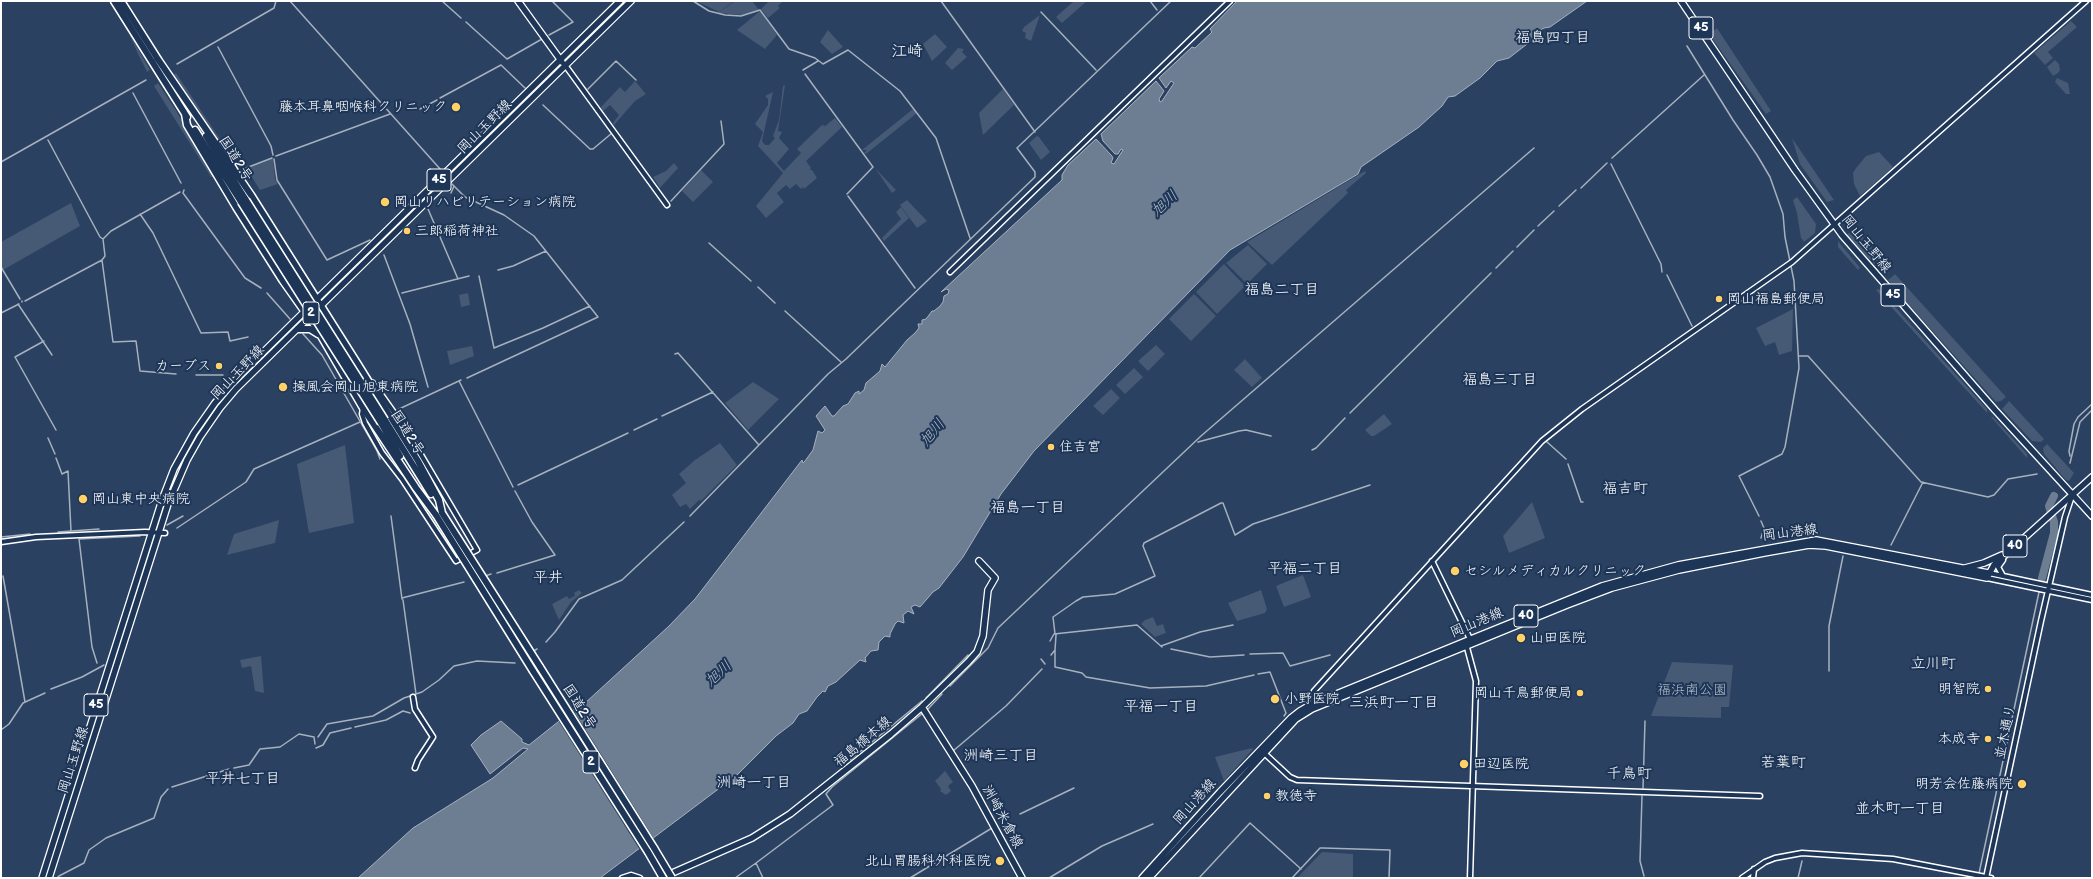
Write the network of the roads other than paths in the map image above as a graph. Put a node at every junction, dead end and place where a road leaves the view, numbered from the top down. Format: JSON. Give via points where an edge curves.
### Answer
{"nodes":[{"id":1,"x":114,"y":1,"type":"edge"},
{"id":2,"x":121,"y":1,"type":"edge"},
{"id":3,"x":518,"y":1,"type":"edge"},
{"id":4,"x":620,"y":1,"type":"edge"},
{"id":5,"x":631,"y":1,"type":"edge"},
{"id":6,"x":1230,"y":1,"type":"edge"},
{"id":7,"x":1681,"y":1,"type":"edge"},
{"id":8,"x":2086,"y":1,"type":"edge"},
{"id":9,"x":157,"y":58,"type":"junction"},
{"id":10,"x":561,"y":60,"type":"junction"},
{"id":11,"x":565,"y":65,"type":"junction"},
{"id":12,"x":185,"y":114,"type":"junction"},
{"id":13,"x":244,"y":201,"type":"junction"},
{"id":14,"x":667,"y":205,"type":"dead end"},
{"id":15,"x":1835,"y":225,"type":"junction"},
{"id":16,"x":950,"y":272,"type":"dead end"},
{"id":17,"x":316,"y":299,"type":"junction"},
{"id":18,"x":320,"y":306,"type":"junction"},
{"id":19,"x":307,"y":315,"type":"junction"},
{"id":20,"x":298,"y":329,"type":"junction"},
{"id":21,"x":319,"y":335,"type":"junction"},
{"id":22,"x":363,"y":408,"type":"junction"},
{"id":23,"x":387,"y":417,"type":"junction"},
{"id":24,"x":385,"y":458,"type":"junction"},
{"id":25,"x":2092,"y":477,"type":"edge"},
{"id":26,"x":413,"y":484,"type":"junction"},
{"id":27,"x":2072,"y":495,"type":"junction"},
{"id":28,"x":436,"y":515,"type":"junction"},
{"id":29,"x":2092,"y":516,"type":"edge"},
{"id":30,"x":153,"y":532,"type":"junction"},
{"id":31,"x":162,"y":532,"type":"junction"},
{"id":32,"x":1,"y":542,"type":"edge"},
{"id":33,"x":2010,"y":551,"type":"junction"},
{"id":34,"x":979,"y":561,"type":"dead end"},
{"id":35,"x":1432,"y":561,"type":"junction"},
{"id":36,"x":1965,"y":568,"type":"junction"},
{"id":37,"x":1988,"y":576,"type":"junction"},
{"id":38,"x":2003,"y":576,"type":"junction"},
{"id":39,"x":2050,"y":586,"type":"junction"},
{"id":40,"x":2048,"y":591,"type":"junction"},
{"id":41,"x":2092,"y":595,"type":"edge"},
{"id":42,"x":2092,"y":600,"type":"edge"},
{"id":43,"x":1468,"y":643,"type":"junction"},
{"id":44,"x":413,"y":696,"type":"dead end"},
{"id":45,"x":1312,"y":706,"type":"junction"},
{"id":46,"x":922,"y":707,"type":"junction"},
{"id":47,"x":1262,"y":752,"type":"junction"},
{"id":48,"x":416,"y":768,"type":"dead end"},
{"id":49,"x":1473,"y":786,"type":"junction"},
{"id":50,"x":1760,"y":796,"type":"dead end"},
{"id":51,"x":1754,"y":869,"type":"junction"},
{"id":52,"x":42,"y":878,"type":"edge"},
{"id":53,"x":49,"y":878,"type":"edge"},
{"id":54,"x":622,"y":878,"type":"edge"},
{"id":55,"x":640,"y":878,"type":"edge"},
{"id":56,"x":662,"y":878,"type":"edge"},
{"id":57,"x":672,"y":878,"type":"edge"},
{"id":58,"x":1022,"y":878,"type":"edge"},
{"id":59,"x":1142,"y":878,"type":"edge"},
{"id":60,"x":1149,"y":878,"type":"edge"},
{"id":61,"x":1470,"y":878,"type":"edge"},
{"id":62,"x":1742,"y":878,"type":"edge"},
{"id":63,"x":1753,"y":878,"type":"edge"},
{"id":64,"x":1988,"y":878,"type":"edge"}],
"edges":[{"from":1,"to":12,"type":"highway","name":"国道2号","number":"2"},
{"from":2,"to":9,"type":"highway","name":"国道2号","number":"2"},
{"from":3,"to":10,"type":"main road"},
{"from":4,"to":10,"type":"main road","name":"岡山玉野線","number":"45"},
{"from":5,"to":11,"type":"main road","name":"岡山玉野線","number":"45"},
{"from":6,"to":16,"type":"street"},
{"from":7,"to":15,"type":"main road","name":"岡山玉野線","number":"45"},
{"from":8,"to":15,"type":"street"},
{"from":9,"to":13,"type":"highway","name":"国道2号","number":"2"},
{"from":9,"to":17,"type":"highway","via":[[250,195]]},
{"from":10,"to":11,"type":"main road"},
{"from":10,"to":17,"type":"main road","name":"岡山玉野線","number":"45"},
{"from":11,"to":14,"type":"street"},
{"from":11,"to":18,"type":"main road","name":"岡山玉野線","number":"45"},
{"from":12,"to":13,"type":"highway","name":"国道2号","number":"2"},
{"from":12,"to":19,"type":"highway","via":[[187,124],[236,207]]},
{"from":13,"to":23,"type":"highway","name":"国道2号","number":"2","bridge":true},
{"from":15,"to":27,"type":"main road","name":"岡山玉野線","number":"45","via":[[1882,282]]},
{"from":15,"to":35,"type":"street","via":[[1791,262],[1542,440]]},
{"from":17,"to":18,"type":"highway"},
{"from":17,"to":19,"type":"main road","name":"岡山玉野線","number":"45"},
{"from":18,"to":19,"type":"main road","name":"岡山玉野線","number":"45"},
{"from":18,"to":23,"type":"highway","via":[[357,362]]},
{"from":19,"to":20,"type":"main road","name":"岡山玉野線","number":"45"},
{"from":19,"to":21,"type":"highway"},
{"from":19,"to":30,"type":"main road","name":"岡山玉野線","number":"45","via":[[241,374],[207,414],[174,469]]},
{"from":20,"to":21,"type":"highway","via":[[310,329]]},
{"from":20,"to":31,"type":"main road","name":"岡山玉野線","number":"45","via":[[236,389],[204,431],[182,472]]},
{"from":21,"to":22,"type":"highway"},
{"from":22,"to":24,"type":"street","via":[[365,422]]},
{"from":22,"to":26,"type":"highway"},
{"from":23,"to":24,"type":"street","via":[[477,550],[456,561],[402,479]]},
{"from":23,"to":28,"type":"highway","name":"国道2号","number":"2"},
{"from":23,"to":57,"type":"highway","name":"国道2号","number":"2","bridge":true,"via":[[442,512]]},
{"from":24,"to":26,"type":"street","via":[[391,454]]},
{"from":25,"to":27,"type":"main road","number":"40"},
{"from":26,"to":28,"type":"highway"},
{"from":27,"to":29,"type":"main road","name":"岡山玉野線","number":"45"},
{"from":27,"to":33,"type":"main road","number":"40"},
{"from":27,"to":39,"type":"street","name":"並木通り"},
{"from":28,"to":56,"type":"highway","name":"国道2号","number":"2","bridge":true},
{"from":30,"to":31,"type":"street"},
{"from":30,"to":32,"type":"street","via":[[36,537]]},
{"from":30,"to":52,"type":"main road","name":"岡山玉野線","number":"45"},
{"from":31,"to":53,"type":"main road","name":"岡山玉野線","number":"45"},
{"from":33,"to":36,"type":"main road","number":"40","via":[[1984,563]]},
{"from":33,"to":37,"type":"main road","number":"40","via":[[1994,565]]},
{"from":33,"to":38,"type":"street","via":[[1999,565]]},
{"from":34,"to":46,"type":"main road","name":"福島橋本線","via":[[995,578],[988,590],[986,625],[980,645],[968,662]]},
{"from":35,"to":43,"type":"street"},
{"from":35,"to":45,"type":"street","via":[[1314,691]]},
{"from":36,"to":37,"type":"main road","name":"岡山港線","number":"40"},
{"from":36,"to":43,"type":"main road","name":"岡山港線","number":"40","via":[[1827,541],[1809,540],[1642,574],[1577,596]]},
{"from":37,"to":38,"type":"street"},
{"from":37,"to":40,"type":"street"},
{"from":37,"to":43,"type":"main road","name":"岡山港線","number":"40","via":[[1809,545],[1643,578]]},
{"from":38,"to":39,"type":"street"},
{"from":39,"to":40,"type":"street","name":"並木通り"},
{"from":39,"to":41,"type":"street"},
{"from":40,"to":42,"type":"street"},
{"from":40,"to":64,"type":"street","name":"並木通り"},
{"from":43,"to":45,"type":"main road","name":"岡山港線","number":"40"},
{"from":43,"to":49,"type":"street","via":[[1476,676]]},
{"from":44,"to":48,"type":"street","via":[[415,709],[434,737],[418,760]]},
{"from":45,"to":47,"type":"main road","name":"岡山港線","number":"40"},
{"from":46,"to":56,"type":"main road","name":"福島橋本線","via":[[790,814],[747,840]]},
{"from":46,"to":58,"type":"main road","name":"洲崎米倉線","via":[[972,786]]},
{"from":47,"to":49,"type":"street","via":[[1290,777],[1297,780]]},
{"from":47,"to":59,"type":"main road","name":"岡山港線","number":"40"},
{"from":47,"to":60,"type":"main road","name":"岡山港線","number":"40"},
{"from":49,"to":50,"type":"street"},
{"from":49,"to":61,"type":"street"},
{"from":51,"to":62,"type":"street"},
{"from":51,"to":63,"type":"street"},
{"from":51,"to":64,"type":"street","via":[[1774,858],[1802,853],[1893,859]]},
{"from":54,"to":55,"type":"street","via":[[631,875]]}]}
